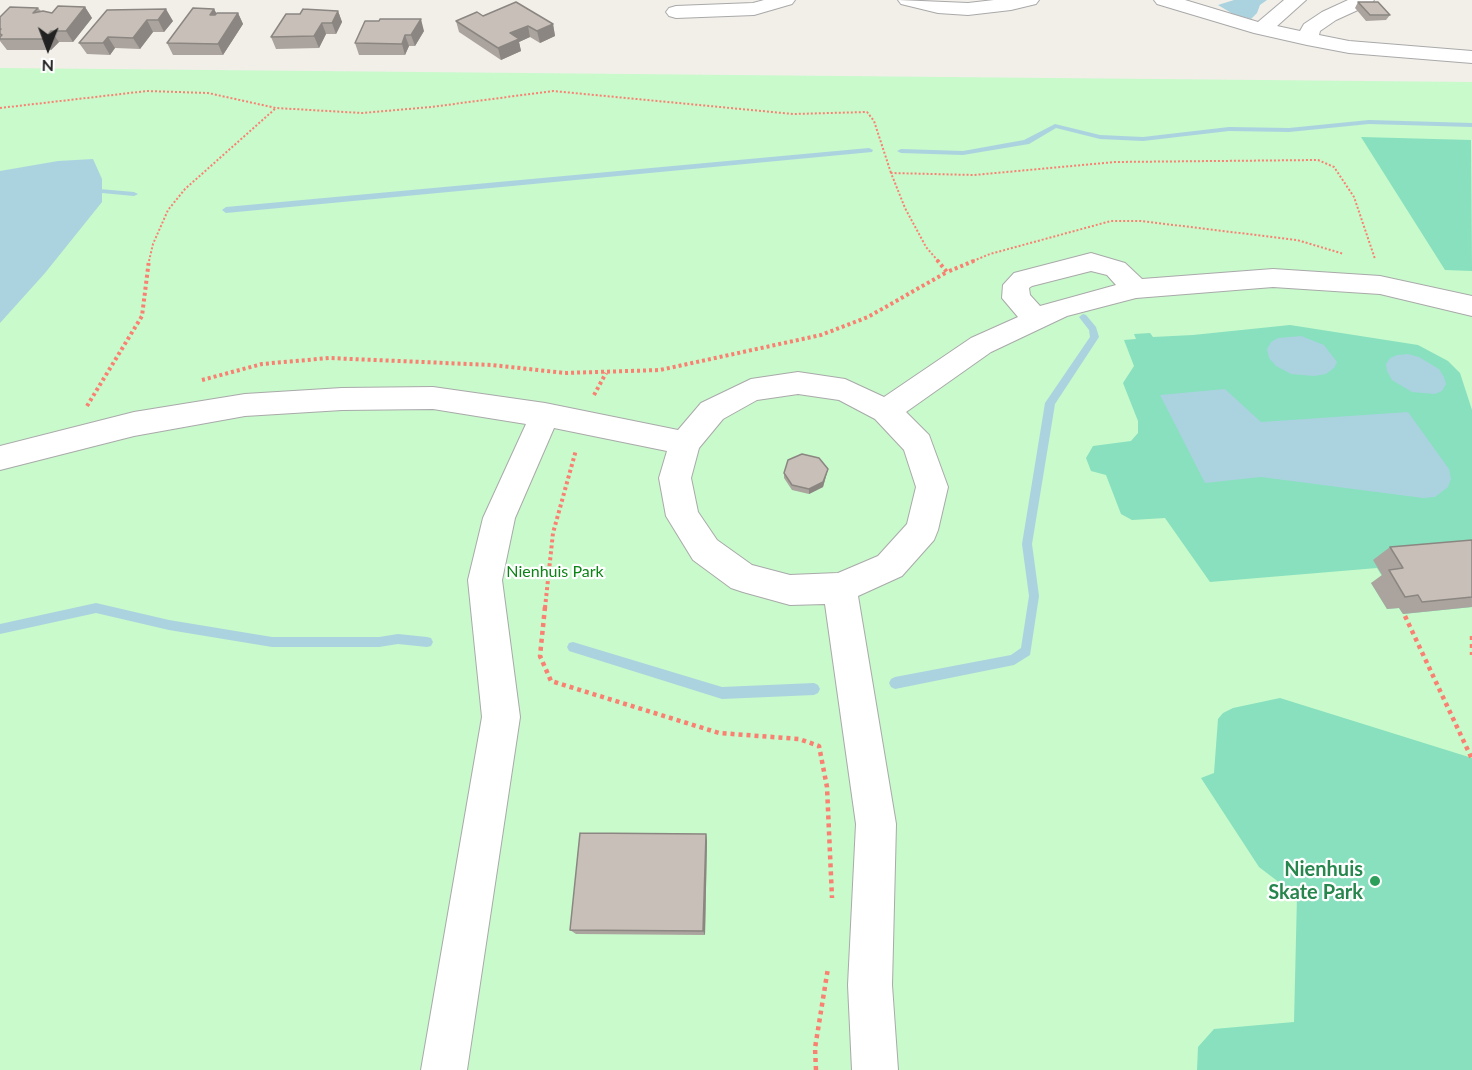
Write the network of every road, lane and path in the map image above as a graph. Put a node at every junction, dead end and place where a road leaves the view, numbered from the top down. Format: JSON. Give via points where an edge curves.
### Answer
{"nodes":[{"id":1,"x":785,"y":0,"type":"edge"},
{"id":2,"x":908,"y":0,"type":"edge"},
{"id":3,"x":1029,"y":0,"type":"edge"},
{"id":4,"x":1164,"y":0,"type":"edge"},
{"id":5,"x":1296,"y":0,"type":"edge"},
{"id":6,"x":1364,"y":0,"type":"edge"},
{"id":7,"x":676,"y":12,"type":"dead end"},
{"id":8,"x":1261,"y":29,"type":"junction"},
{"id":9,"x":1306,"y":39,"type":"junction"},
{"id":10,"x":1472,"y":57,"type":"edge"},
{"id":11,"x":0,"y":108,"type":"edge"},
{"id":12,"x":276,"y":108,"type":"junction"},
{"id":13,"x":891,"y":173,"type":"junction"},
{"id":14,"x":1353,"y":256,"type":"dead end"},
{"id":15,"x":1365,"y":260,"type":"dead end"},
{"id":16,"x":947,"y":272,"type":"junction"},
{"id":17,"x":1136,"y":290,"type":"junction"},
{"id":18,"x":1472,"y":306,"type":"edge"},
{"id":19,"x":1036,"y":319,"type":"junction"},
{"id":20,"x":606,"y":372,"type":"junction"},
{"id":21,"x":195,"y":382,"type":"dead end"},
{"id":22,"x":590,"y":402,"type":"dead end"},
{"id":23,"x":95,"y":408,"type":"dead end"},
{"id":24,"x":886,"y":411,"type":"junction"},
{"id":25,"x":545,"y":415,"type":"junction"},
{"id":26,"x":579,"y":441,"type":"dead end"},
{"id":27,"x":685,"y":443,"type":"junction"},
{"id":28,"x":0,"y":458,"type":"edge"},
{"id":29,"x":840,"y":588,"type":"junction"},
{"id":30,"x":1406,"y":616,"type":"edge"},
{"id":31,"x":1472,"y":636,"type":"edge"},
{"id":32,"x":1472,"y":655,"type":"edge"},
{"id":33,"x":1472,"y":759,"type":"edge"},
{"id":34,"x":832,"y":904,"type":"dead end"},
{"id":35,"x":829,"y":961,"type":"dead end"},
{"id":36,"x":444,"y":1070,"type":"edge"},
{"id":37,"x":816,"y":1070,"type":"edge"},
{"id":38,"x":875,"y":1070,"type":"edge"}],
"edges":[{"from":1,"to":7,"type":"lane","via":[[754,9]]},
{"from":2,"to":3,"type":"lane","via":[[968,9]]},
{"from":4,"to":8,"type":"lane"},
{"from":5,"to":8,"type":"lane"},
{"from":6,"to":9,"type":"lane","via":[[1311,28]]},
{"from":8,"to":9,"type":"lane"},
{"from":9,"to":10,"type":"lane","via":[[1349,47]]},
{"from":11,"to":12,"type":"path","via":[[147,91],[208,93]]},
{"from":12,"to":13,"type":"path","via":[[362,113],[553,92],[793,114],[867,112]]},
{"from":12,"to":23,"type":"path","via":[[185,189],[168,210],[153,244],[142,316],[84,410]]},
{"from":13,"to":15,"type":"path","via":[[974,175],[1115,162],[1318,160],[1334,167],[1354,197],[1376,263]]},
{"from":13,"to":16,"type":"path","via":[[926,247]]},
{"from":14,"to":16,"type":"path","via":[[1297,240],[1141,221],[1111,221],[990,254]]},
{"from":16,"to":20,"type":"path","via":[[868,317],[821,335],[660,370]]},
{"from":17,"to":18,"type":"lane","via":[[1273,278],[1380,285]]},
{"from":17,"to":19,"type":"lane","via":[[1059,309]]},
{"from":17,"to":19,"type":"lane","via":[[1116,269],[1091,262],[1023,279],[1016,285],[1016,298]]},
{"from":19,"to":24,"type":"lane","via":[[981,345]]},
{"from":20,"to":21,"type":"path","via":[[565,373],[492,365],[329,358],[262,364]]},
{"from":20,"to":22,"type":"path"},
{"from":24,"to":27,"type":"lane","via":[[844,390],[798,383],[751,390],[712,411]]},
{"from":24,"to":29,"type":"lane","via":[[918,444],[932,487],[922,530],[890,566]]},
{"from":25,"to":27,"type":"lane"},
{"from":25,"to":28,"type":"lane","via":[[434,398],[245,405],[134,424]]},
{"from":25,"to":36,"type":"lane","via":[[499,518],[485,580],[501,717]]},
{"from":26,"to":34,"type":"path","via":[[553,533],[540,656],[551,681],[718,733],[799,739],[819,746],[828,787]]},
{"from":27,"to":29,"type":"lane","via":[[675,478],[680,507],[705,550],[743,577],[790,590]]},
{"from":29,"to":38,"type":"lane","via":[[876,825],[870,985]]},
{"from":30,"to":33,"type":"path"},
{"from":31,"to":32,"type":"path"},
{"from":35,"to":37,"type":"path","via":[[814,1048]]}]}
